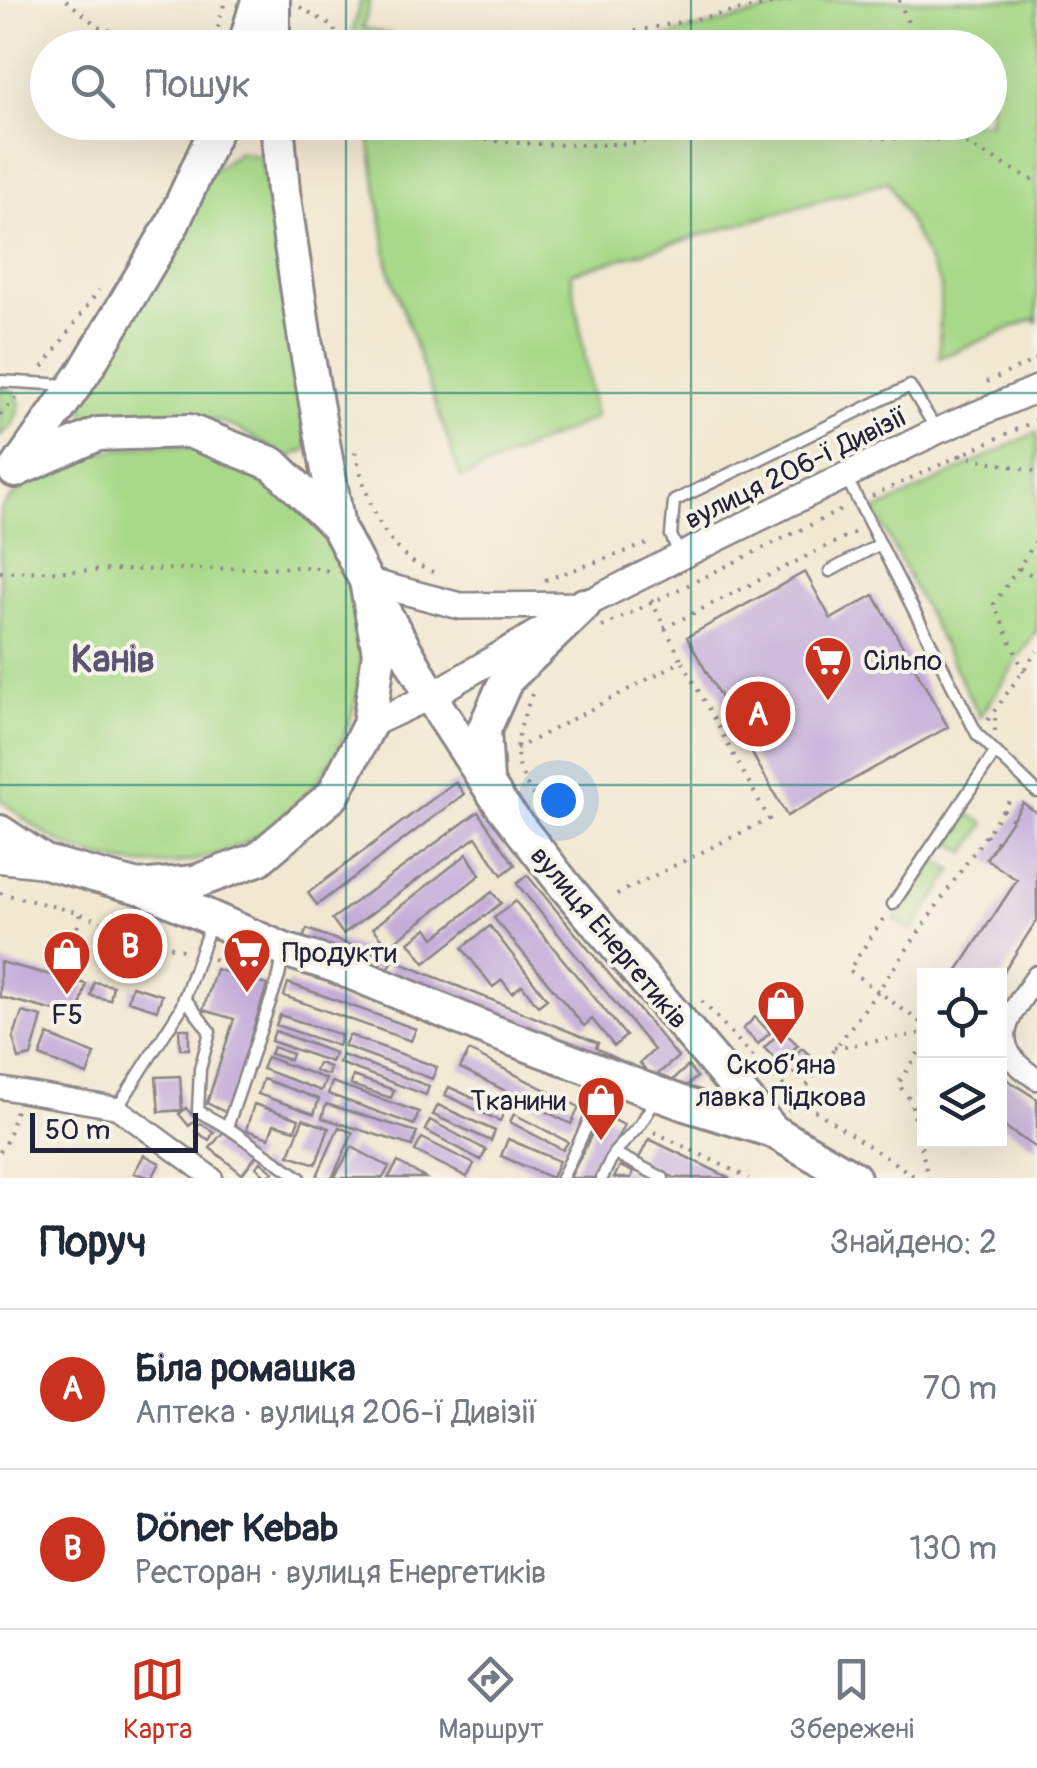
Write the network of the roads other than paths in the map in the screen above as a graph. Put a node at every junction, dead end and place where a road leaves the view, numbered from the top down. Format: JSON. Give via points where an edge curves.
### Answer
{"nodes":[{"id":1,"x":258,"y":0,"type":"edge"},
{"id":2,"x":284,"y":2,"type":"edge"},
{"id":3,"x":249,"y":30,"type":"edge"},
{"id":4,"x":277,"y":30,"type":"edge"},
{"id":5,"x":211,"y":140,"type":"edge"},
{"id":6,"x":279,"y":140,"type":"edge"},
{"id":7,"x":0,"y":382,"type":"edge"},
{"id":8,"x":73,"y":386,"type":"junction"},
{"id":9,"x":1037,"y":389,"type":"edge"},
{"id":10,"x":937,"y":431,"type":"junction"},
{"id":11,"x":846,"y":477,"type":"junction"},
{"id":12,"x":8,"y":478,"type":"edge"},
{"id":13,"x":338,"y":527,"type":"junction"},
{"id":14,"x":880,"y":544,"type":"junction"},
{"id":15,"x":676,"y":546,"type":"junction"},
{"id":16,"x":830,"y":572,"type":"dead end"},
{"id":17,"x":366,"y":582,"type":"junction"},
{"id":18,"x":591,"y":617,"type":"junction"},
{"id":19,"x":433,"y":695,"type":"junction"},
{"id":20,"x":369,"y":724,"type":"junction"},
{"id":21,"x":994,"y":754,"type":"junction"},
{"id":22,"x":486,"y":780,"type":"junction"},
{"id":23,"x":1037,"y":792,"type":"edge"},
{"id":24,"x":0,"y":832,"type":"edge"},
{"id":25,"x":0,"y":858,"type":"edge"},
{"id":26,"x":45,"y":862,"type":"junction"},
{"id":27,"x":138,"y":886,"type":"junction"},
{"id":28,"x":894,"y":904,"type":"road end"},
{"id":29,"x":213,"y":916,"type":"junction"},
{"id":30,"x":281,"y":963,"type":"junction"},
{"id":31,"x":1037,"y":976,"type":"edge"},
{"id":32,"x":184,"y":997,"type":"junction"},
{"id":33,"x":610,"y":1076,"type":"junction"},
{"id":34,"x":1037,"y":1079,"type":"edge"},
{"id":35,"x":11,"y":1090,"type":"edge"},
{"id":36,"x":659,"y":1094,"type":"junction"},
{"id":37,"x":117,"y":1108,"type":"junction"},
{"id":38,"x":227,"y":1127,"type":"junction"},
{"id":39,"x":773,"y":1130,"type":"junction"},
{"id":40,"x":614,"y":1153,"type":"junction"},
{"id":41,"x":851,"y":1177,"type":"edge"},
{"id":42,"x":212,"y":1178,"type":"edge"},
{"id":43,"x":300,"y":1178,"type":"edge"},
{"id":44,"x":562,"y":1178,"type":"edge"},
{"id":45,"x":602,"y":1178,"type":"edge"},
{"id":46,"x":663,"y":1178,"type":"edge"}],
"edges":[{"from":1,"to":3,"type":"main road"},
{"from":2,"to":4,"type":"main road"},
{"from":5,"to":8,"type":"main road","via":[[173,223]]},
{"from":6,"to":13,"type":"main road"},
{"from":7,"to":8,"type":"lane"},
{"from":8,"to":12,"type":"main road"},
{"from":9,"to":10,"type":"street","name":"вулиця 206-ї Дивізії"},
{"from":10,"to":11,"type":"street","name":"вулиця 206-ї Дивізії"},
{"from":10,"to":15,"type":"lane","via":[[910,386],[674,501]]},
{"from":11,"to":14,"type":"lane"},
{"from":11,"to":15,"type":"street","name":"вулиця 206-ї Дивізії"},
{"from":12,"to":13,"type":"main road","via":[[98,434],[188,432],[273,464]]},
{"from":13,"to":17,"type":"main road"},
{"from":14,"to":16,"type":"lane"},
{"from":14,"to":21,"type":"lane","via":[[976,734]]},
{"from":15,"to":18,"type":"street","name":"вулиця 206-ї Дивізії"},
{"from":17,"to":18,"type":"street","name":"вулиця 206-ї Дивізії","via":[[460,606]]},
{"from":17,"to":19,"type":"main road","name":"вулиця Енергетиків"},
{"from":17,"to":20,"type":"main road","via":[[379,653]]},
{"from":18,"to":19,"type":"street","name":"вулиця 206-ї Дивізії"},
{"from":18,"to":22,"type":"main road","via":[[506,680],[484,730]]},
{"from":19,"to":20,"type":"street","name":"вулиця 206-ї Дивізії"},
{"from":19,"to":22,"type":"main road","name":"вулиця Енергетиків"},
{"from":20,"to":27,"type":"main road","via":[[333,795],[258,860],[195,882]]},
{"from":21,"to":23,"type":"lane"},
{"from":21,"to":28,"type":"lane"},
{"from":22,"to":39,"type":"main road","name":"вулиця Енергетиків","via":[[566,886]]},
{"from":24,"to":26,"type":"main road"},
{"from":25,"to":26,"type":"main road"},
{"from":26,"to":27,"type":"main road"},
{"from":27,"to":29,"type":"main road","name":"вулиця Енергетиків"},
{"from":29,"to":30,"type":"main road","name":"вулиця Енергетиків"},
{"from":29,"to":32,"type":"lane"},
{"from":30,"to":33,"type":"main road","name":"вулиця Енергетиків","via":[[334,965]]},
{"from":30,"to":38,"type":"lane"},
{"from":31,"to":34,"type":"street","via":[[1005,1022],[1006,1045],[1019,1068]]},
{"from":32,"to":37,"type":"lane"},
{"from":32,"to":38,"type":"lane","via":[[210,1032],[198,1111]]},
{"from":33,"to":36,"type":"main road","name":"вулиця Енергетиків"},
{"from":33,"to":44,"type":"lane"},
{"from":35,"to":37,"type":"street"},
{"from":36,"to":39,"type":"main road","name":"вулиця Енергетиків"},
{"from":36,"to":40,"type":"lane"},
{"from":37,"to":42,"type":"street"},
{"from":38,"to":43,"type":"lane"},
{"from":39,"to":41,"type":"main road","name":"вулиця Енергетиків"},
{"from":40,"to":45,"type":"lane"},
{"from":40,"to":46,"type":"lane"}]}
